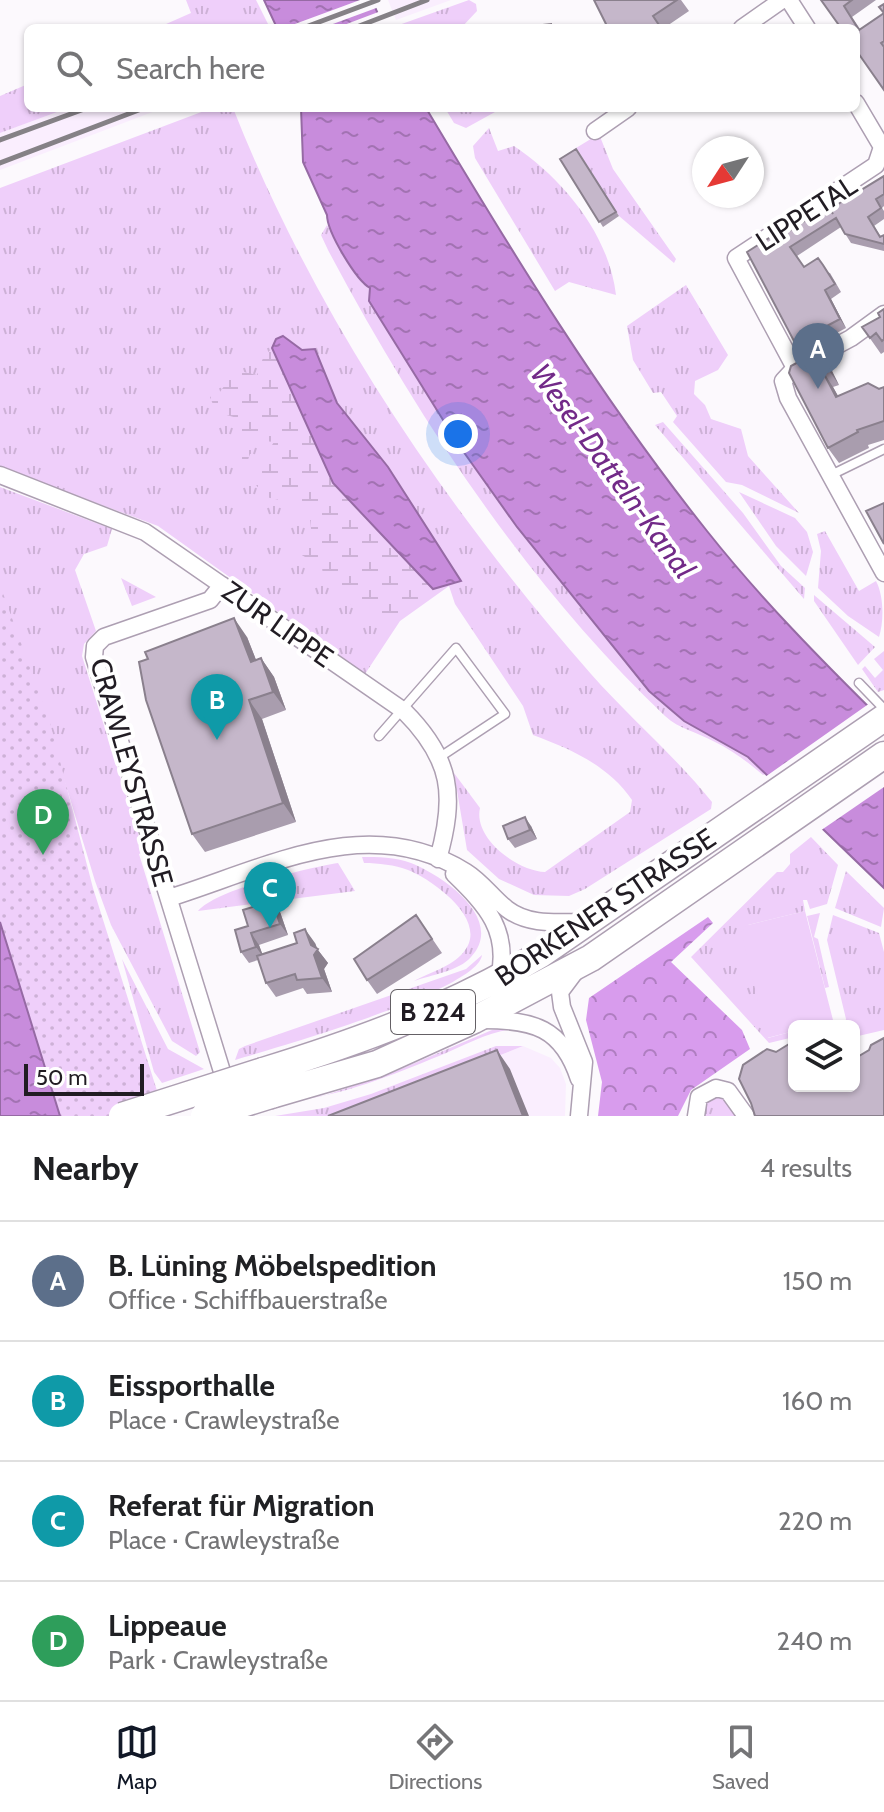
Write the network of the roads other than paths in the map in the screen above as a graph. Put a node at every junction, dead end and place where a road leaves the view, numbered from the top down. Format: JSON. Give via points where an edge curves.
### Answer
{"nodes":[{"id":1,"x":782,"y":0,"type":"edge"},
{"id":2,"x":789,"y":0,"type":"edge"},
{"id":3,"x":748,"y":24,"type":"edge"},
{"id":4,"x":804,"y":24,"type":"edge"},
{"id":5,"x":860,"y":110,"type":"edge"},
{"id":6,"x":622,"y":112,"type":"edge"},
{"id":7,"x":595,"y":131,"type":"dead end"},
{"id":8,"x":884,"y":314,"type":"edge"},
{"id":9,"x":795,"y":368,"type":"junction"},
{"id":10,"x":884,"y":449,"type":"edge"},
{"id":11,"x":0,"y":475,"type":"edge"},
{"id":12,"x":829,"y":476,"type":"junction"},
{"id":13,"x":884,"y":573,"type":"edge"},
{"id":14,"x":222,"y":585,"type":"junction"},
{"id":15,"x":859,"y":683,"type":"dead end"},
{"id":16,"x":884,"y":709,"type":"edge"},
{"id":17,"x":404,"y":711,"type":"junction"},
{"id":18,"x":884,"y":718,"type":"edge"},
{"id":19,"x":379,"y":736,"type":"dead end"},
{"id":20,"x":884,"y":755,"type":"edge"},
{"id":21,"x":440,"y":757,"type":"junction"},
{"id":22,"x":438,"y":859,"type":"junction"},
{"id":23,"x":169,"y":898,"type":"junction"},
{"id":24,"x":588,"y":922,"type":"junction"},
{"id":25,"x":591,"y":958,"type":"junction"},
{"id":26,"x":499,"y":979,"type":"junction"},
{"id":27,"x":474,"y":1020,"type":"junction"},
{"id":28,"x":267,"y":1083,"type":"junction"},
{"id":29,"x":583,"y":1092,"type":"junction"},
{"id":30,"x":122,"y":1116,"type":"edge"},
{"id":31,"x":204,"y":1116,"type":"edge"},
{"id":32,"x":236,"y":1116,"type":"edge"},
{"id":33,"x":579,"y":1116,"type":"edge"},
{"id":34,"x":696,"y":1116,"type":"edge"},
{"id":35,"x":746,"y":1116,"type":"edge"}],
"edges":[{"from":1,"to":3,"type":"street"},
{"from":2,"to":4,"type":"street"},
{"from":5,"to":9,"type":"street","name":"LIPPETAL","via":[[882,147],[876,165],[736,258]]},
{"from":6,"to":7,"type":"street"},
{"from":8,"to":9,"type":"street"},
{"from":9,"to":12,"type":"street","via":[[783,381]]},
{"from":10,"to":12,"type":"lane"},
{"from":11,"to":14,"type":"street","name":"ZUR LIPPE","via":[[145,532]]},
{"from":12,"to":13,"type":"street"},
{"from":14,"to":17,"type":"street","name":"ZUR LIPPE"},
{"from":14,"to":23,"type":"street","name":"CRAWLEYSTRASSE","via":[[210,600],[104,637],[95,646],[96,667]]},
{"from":15,"to":16,"type":"lane"},
{"from":17,"to":19,"type":"lane"},
{"from":17,"to":21,"type":"street","name":"ZUR LIPPE"},
{"from":17,"to":21,"type":"lane","via":[[456,648],[505,714]]},
{"from":18,"to":24,"type":"main road","name":"BORKENER STRASSE","number":"B 224"},
{"from":20,"to":25,"type":"main road","name":"BORKENER STRASSE","number":"B 224"},
{"from":21,"to":22,"type":"street","name":"ZUR LIPPE","via":[[450,819]]},
{"from":22,"to":23,"type":"street","name":"CRAWLEYSTRASSE","via":[[385,843],[352,843]]},
{"from":22,"to":24,"type":"street","name":"CRAWLEYSTRASSE","via":[[467,872],[522,917],[543,923]]},
{"from":22,"to":26,"type":"street","name":"CRAWLEYSTRASSE","via":[[493,918],[504,948]]},
{"from":23,"to":32,"type":"street","name":"CRAWLEYSTRASSE"},
{"from":24,"to":26,"type":"main road","name":"BORKENER STRASSE","number":"B 224"},
{"from":25,"to":27,"type":"main road","name":"BORKENER STRASSE","number":"B 224"},
{"from":25,"to":29,"type":"street","via":[[560,992],[584,1062]]},
{"from":26,"to":28,"type":"main road","name":"BORKENER STRASSE","number":"B 224"},
{"from":27,"to":28,"type":"main road","name":"BORKENER STRASSE","number":"B 224","via":[[377,1064]]},
{"from":27,"to":29,"type":"street","via":[[511,1020],[545,1030],[564,1048]]},
{"from":28,"to":30,"type":"main road","name":"BORKENER STRASSE","number":"B 224","bridge":true},
{"from":28,"to":31,"type":"main road","name":"BORKENER STRASSE","number":"B 224","bridge":true},
{"from":29,"to":33,"type":"street"},
{"from":34,"to":35,"type":"street","via":[[696,1101],[716,1088],[728,1091]]}]}
